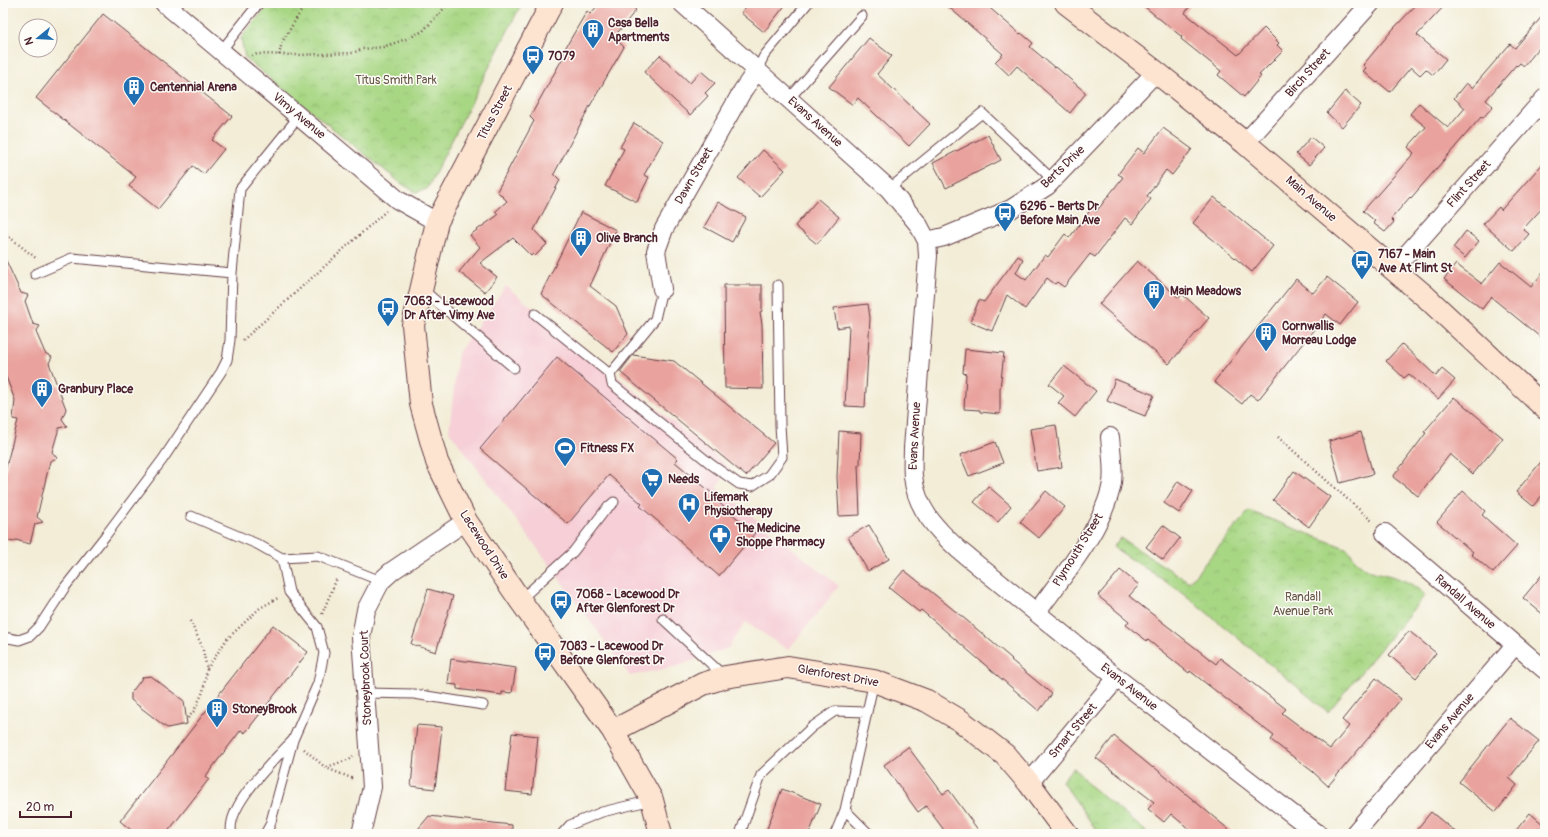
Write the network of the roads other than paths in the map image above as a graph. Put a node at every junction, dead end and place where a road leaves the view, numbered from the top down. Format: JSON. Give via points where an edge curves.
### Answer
{"nodes":[{"id":1,"x":164,"y":3,"type":"edge"},
{"id":2,"x":259,"y":3,"type":"edge"},
{"id":3,"x":552,"y":3,"type":"edge"},
{"id":4,"x":682,"y":3,"type":"edge"},
{"id":5,"x":808,"y":3,"type":"edge"},
{"id":6,"x":1066,"y":3,"type":"edge"},
{"id":7,"x":1371,"y":3,"type":"edge"},
{"id":8,"x":862,"y":16,"type":"dead end"},
{"id":9,"x":221,"y":51,"type":"junction"},
{"id":10,"x":757,"y":70,"type":"junction"},
{"id":11,"x":1156,"y":72,"type":"junction"},
{"id":12,"x":1545,"y":98,"type":"edge"},
{"id":13,"x":789,"y":99,"type":"junction"},
{"id":14,"x":299,"y":116,"type":"junction"},
{"id":15,"x":1245,"y":143,"type":"junction"},
{"id":16,"x":1053,"y":180,"type":"junction"},
{"id":17,"x":889,"y":189,"type":"junction"},
{"id":18,"x":437,"y":222,"type":"junction"},
{"id":19,"x":927,"y":241,"type":"junction"},
{"id":20,"x":1393,"y":270,"type":"junction"},
{"id":21,"x":232,"y":273,"type":"junction"},
{"id":22,"x":35,"y":274,"type":"dead end"},
{"id":23,"x":778,"y":285,"type":"dead end"},
{"id":24,"x":422,"y":289,"type":"junction"},
{"id":25,"x":662,"y":289,"type":"joint"},
{"id":26,"x":535,"y":314,"type":"dead end"},
{"id":27,"x":514,"y":368,"type":"dead end"},
{"id":28,"x":610,"y":374,"type":"junction"},
{"id":29,"x":1543,"y":404,"type":"edge"},
{"id":30,"x":1110,"y":437,"type":"dead end"},
{"id":31,"x":614,"y":502,"type":"dead end"},
{"id":32,"x":191,"y":516,"type":"dead end"},
{"id":33,"x":466,"y":521,"type":"junction"},
{"id":34,"x":1385,"y":533,"type":"road end"},
{"id":35,"x":282,"y":558,"type":"junction"},
{"id":36,"x":381,"y":581,"type":"junction"},
{"id":37,"x":520,"y":600,"type":"junction"},
{"id":38,"x":1037,"y":612,"type":"junction"},
{"id":39,"x":663,"y":619,"type":"dead end"},
{"id":40,"x":3,"y":637,"type":"edge"},
{"id":41,"x":1515,"y":645,"type":"junction"},
{"id":42,"x":1545,"y":670,"type":"edge"},
{"id":43,"x":725,"y":677,"type":"junction"},
{"id":44,"x":1116,"y":678,"type":"junction"},
{"id":45,"x":874,"y":681,"type":"junction"},
{"id":46,"x":365,"y":693,"type":"junction"},
{"id":47,"x":483,"y":705,"type":"dead end"},
{"id":48,"x":866,"y":712,"type":"junction"},
{"id":49,"x":613,"y":731,"type":"junction"},
{"id":50,"x":293,"y":740,"type":"junction"},
{"id":51,"x":1029,"y":783,"type":"junction"},
{"id":52,"x":652,"y":800,"type":"junction"},
{"id":53,"x":845,"y":810,"type":"junction"},
{"id":54,"x":232,"y":834,"type":"edge"},
{"id":55,"x":266,"y":834,"type":"edge"},
{"id":56,"x":362,"y":834,"type":"edge"},
{"id":57,"x":562,"y":834,"type":"edge"},
{"id":58,"x":661,"y":834,"type":"edge"},
{"id":59,"x":740,"y":834,"type":"edge"},
{"id":60,"x":835,"y":834,"type":"edge"},
{"id":61,"x":869,"y":834,"type":"edge"},
{"id":62,"x":1067,"y":834,"type":"edge"},
{"id":63,"x":1318,"y":834,"type":"edge"},
{"id":64,"x":1354,"y":834,"type":"edge"}],
"edges":[{"from":1,"to":9,"type":"street","name":"Vimy Avenue"},
{"from":2,"to":9,"type":"lane"},
{"from":3,"to":18,"type":"street","name":"Titus Street"},
{"from":4,"to":10,"type":"street","name":"Evans Avenue"},
{"from":5,"to":10,"type":"lane","via":[[764,56]]},
{"from":6,"to":11,"type":"street","name":"Main Avenue"},
{"from":7,"to":15,"type":"street","name":"Birch Street"},
{"from":8,"to":13,"type":"lane"},
{"from":9,"to":14,"type":"street","name":"Vimy Avenue"},
{"from":10,"to":13,"type":"street","name":"Evans Avenue"},
{"from":10,"to":25,"type":"street","name":"Dawn Street","via":[[664,229],[656,251]]},
{"from":11,"to":15,"type":"street","name":"Main Avenue"},
{"from":11,"to":16,"type":"street","name":"Berts Drive"},
{"from":12,"to":20,"type":"street","name":"Flint Street"},
{"from":13,"to":17,"type":"street","name":"Evans Avenue"},
{"from":14,"to":18,"type":"street","name":"Vimy Avenue","via":[[398,200]]},
{"from":14,"to":21,"type":"lane","via":[[240,189]]},
{"from":15,"to":20,"type":"street","name":"Main Avenue"},
{"from":16,"to":17,"type":"lane","via":[[982,114]]},
{"from":16,"to":19,"type":"street","name":"Berts Drive","via":[[1011,209],[944,237]]},
{"from":17,"to":19,"type":"street","name":"Evans Avenue","via":[[918,224]]},
{"from":18,"to":24,"type":"street","name":"Lacewood Drive"},
{"from":19,"to":38,"type":"street","name":"Evans Avenue","via":[[928,256],[913,448],[913,476],[917,495],[925,513],[958,550]]},
{"from":20,"to":29,"type":"street","name":"Main Avenue"},
{"from":21,"to":22,"type":"lane","via":[[72,258]]},
{"from":21,"to":40,"type":"lane","via":[[230,340],[227,360],[217,379],[163,458],[65,587],[39,627],[30,636],[19,640]]},
{"from":23,"to":28,"type":"lane","via":[[782,457],[769,475],[752,486],[739,484],[712,465],[612,384]]},
{"from":24,"to":27,"type":"lane"},
{"from":24,"to":33,"type":"street","name":"Lacewood Drive","via":[[413,325],[420,404],[437,462]]},
{"from":25,"to":28,"type":"lane","via":[[655,318]]},
{"from":26,"to":28,"type":"lane"},
{"from":30,"to":38,"type":"street","name":"Plymouth Street","via":[[1112,482],[1102,516]]},
{"from":31,"to":37,"type":"lane","via":[[573,552]]},
{"from":32,"to":35,"type":"lane","via":[[257,544]]},
{"from":33,"to":36,"type":"street","name":"Stoneybrook Court"},
{"from":33,"to":37,"type":"street","name":"Lacewood Drive"},
{"from":34,"to":41,"type":"street","name":"Randall Avenue"},
{"from":35,"to":36,"type":"lane","via":[[318,556]]},
{"from":35,"to":50,"type":"lane","via":[[290,592],[317,627],[324,653],[318,683]]},
{"from":36,"to":46,"type":"street","name":"Stoneybrook Court","via":[[366,610],[361,637]]},
{"from":37,"to":49,"type":"street","name":"Lacewood Drive"},
{"from":38,"to":44,"type":"street","name":"Evans Avenue"},
{"from":39,"to":43,"type":"lane"},
{"from":41,"to":42,"type":"street","name":"Randall Avenue"},
{"from":41,"to":64,"type":"street","name":"Evans Avenue"},
{"from":43,"to":45,"type":"street","name":"Glenforest Drive","via":[[788,667]]},
{"from":43,"to":49,"type":"street","name":"Glenforest Drive","via":[[703,684]]},
{"from":44,"to":51,"type":"street","name":"Smart Street"},
{"from":44,"to":63,"type":"street","name":"Evans Avenue"},
{"from":45,"to":48,"type":"lane"},
{"from":45,"to":51,"type":"street","name":"Glenforest Drive","via":[[927,701],[961,721],[1005,756]]},
{"from":46,"to":47,"type":"lane","via":[[414,694]]},
{"from":46,"to":56,"type":"street","name":"Stoneybrook Court","via":[[372,787]]},
{"from":48,"to":53,"type":"lane"},
{"from":48,"to":59,"type":"lane","via":[[835,711],[812,727],[761,775]]},
{"from":49,"to":52,"type":"street","name":"Lacewood Drive"},
{"from":50,"to":54,"type":"lane","via":[[242,799],[232,819]]},
{"from":50,"to":55,"type":"lane"},
{"from":51,"to":62,"type":"street","name":"Glenforest Drive"},
{"from":52,"to":57,"type":"lane","via":[[602,812],[570,825]]},
{"from":52,"to":58,"type":"street","name":"Lacewood Drive"},
{"from":53,"to":60,"type":"lane"},
{"from":53,"to":61,"type":"lane"}]}
